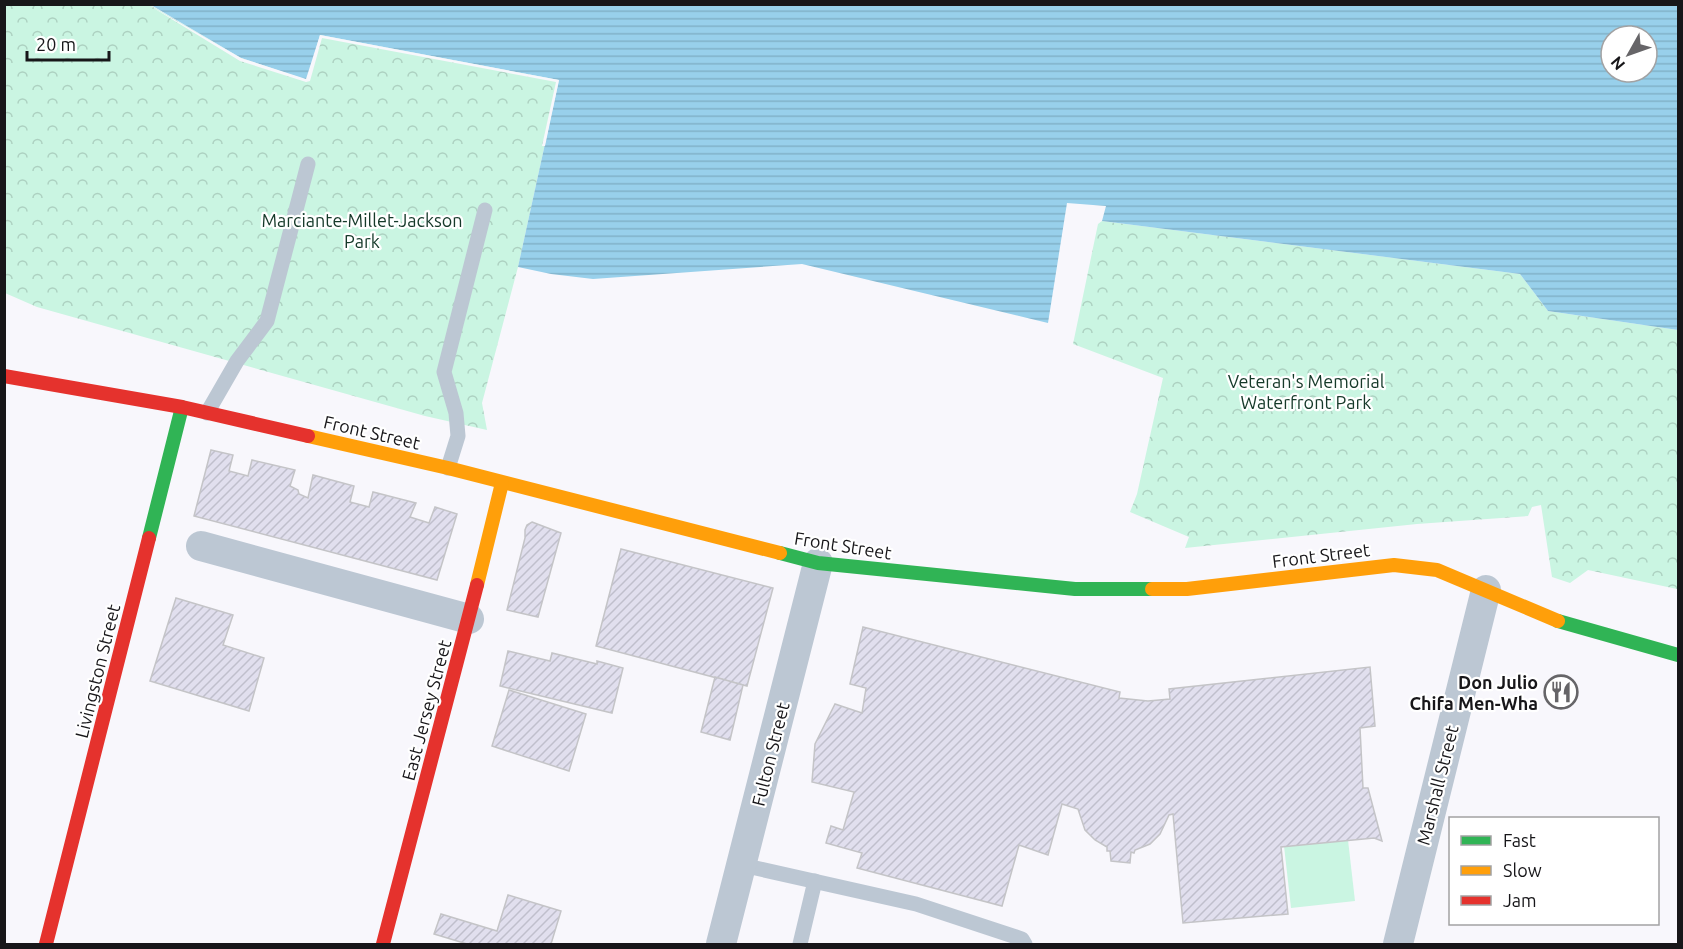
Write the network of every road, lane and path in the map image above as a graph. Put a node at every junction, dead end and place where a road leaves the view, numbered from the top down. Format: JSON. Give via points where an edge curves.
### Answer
{"nodes":[{"id":1,"x":308,"y":164,"type":"dead end"},
{"id":2,"x":484,"y":210,"type":"dead end"},
{"id":3,"x":4,"y":376,"type":"edge"},
{"id":4,"x":182,"y":407,"type":"junction"},
{"id":5,"x":207,"y":413,"type":"junction"},
{"id":6,"x":448,"y":468,"type":"junction"},
{"id":7,"x":502,"y":483,"type":"junction"},
{"id":8,"x":201,"y":546,"type":"dead end"},
{"id":9,"x":818,"y":563,"type":"junction"},
{"id":10,"x":1486,"y":590,"type":"junction"},
{"id":11,"x":469,"y":619,"type":"junction"},
{"id":12,"x":1678,"y":655,"type":"edge"},
{"id":13,"x":742,"y":866,"type":"junction"},
{"id":14,"x":815,"y":881,"type":"junction"},
{"id":15,"x":46,"y":945,"type":"edge"},
{"id":16,"x":383,"y":945,"type":"edge"},
{"id":17,"x":722,"y":945,"type":"edge"},
{"id":18,"x":800,"y":945,"type":"edge"},
{"id":19,"x":1025,"y":945,"type":"edge"},
{"id":20,"x":1398,"y":945,"type":"edge"}],
"edges":[{"from":1,"to":5,"type":"lane","via":[[267,321]]},
{"from":2,"to":6,"type":"lane","via":[[444,372],[456,412],[458,436]]},
{"from":3,"to":4,"type":"street","name":"Front Street"},
{"from":4,"to":5,"type":"street","name":"Front Street"},
{"from":4,"to":15,"type":"street","name":"Livingston Street"},
{"from":5,"to":6,"type":"street","name":"Front Street"},
{"from":6,"to":7,"type":"street","name":"Front Street"},
{"from":7,"to":9,"type":"street","name":"Front Street"},
{"from":7,"to":11,"type":"street","name":"East Jersey Street"},
{"from":8,"to":11,"type":"street"},
{"from":9,"to":10,"type":"street","name":"Front Street","via":[[1075,589],[1187,589],[1394,565],[1437,570]]},
{"from":9,"to":13,"type":"street","name":"Fulton Street"},
{"from":10,"to":12,"type":"street","name":"Front Street","via":[[1549,619]]},
{"from":10,"to":20,"type":"street","name":"Marshall Street"},
{"from":11,"to":16,"type":"street","name":"East Jersey Street"},
{"from":13,"to":14,"type":"lane"},
{"from":13,"to":17,"type":"street","name":"Fulton Street"},
{"from":14,"to":18,"type":"lane"},
{"from":14,"to":19,"type":"lane","via":[[916,904],[1022,939]]}]}
